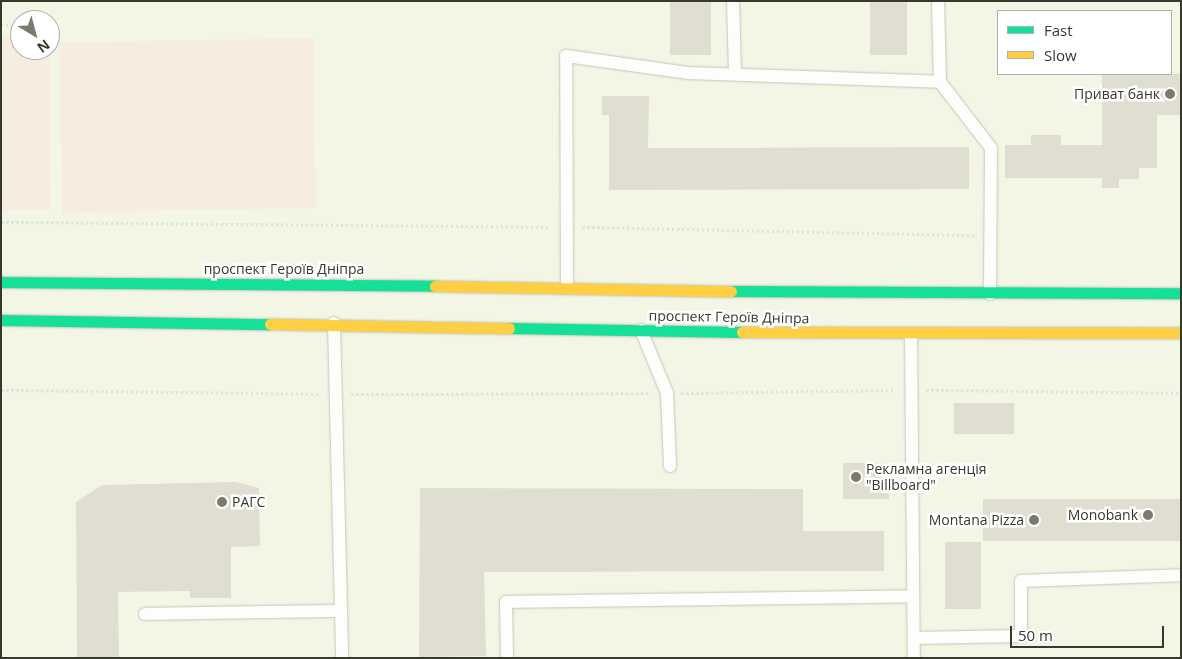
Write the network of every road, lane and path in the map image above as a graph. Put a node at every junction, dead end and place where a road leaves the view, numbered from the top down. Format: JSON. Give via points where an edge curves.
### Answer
{"nodes":[{"id":1,"x":733,"y":1,"type":"edge"},
{"id":2,"x":938,"y":1,"type":"edge"},
{"id":3,"x":735,"y":74,"type":"junction"},
{"id":4,"x":940,"y":82,"type":"junction"},
{"id":5,"x":1,"y":222,"type":"edge"},
{"id":6,"x":567,"y":226,"type":"junction"},
{"id":7,"x":991,"y":235,"type":"junction"},
{"id":8,"x":1,"y":282,"type":"edge"},
{"id":9,"x":567,"y":287,"type":"junction"},
{"id":10,"x":1181,"y":293,"type":"edge"},
{"id":11,"x":990,"y":294,"type":"junction"},
{"id":12,"x":893,"y":319,"type":"dead end"},
{"id":13,"x":1,"y":320,"type":"edge"},
{"id":14,"x":334,"y":323,"type":"junction"},
{"id":15,"x":565,"y":329,"type":"junction"},
{"id":16,"x":641,"y":330,"type":"junction"},
{"id":17,"x":1181,"y":333,"type":"edge"},
{"id":18,"x":893,"y":335,"type":"junction"},
{"id":19,"x":912,"y":335,"type":"junction"},
{"id":20,"x":1,"y":390,"type":"edge"},
{"id":21,"x":912,"y":390,"type":"junction"},
{"id":22,"x":667,"y":393,"type":"junction"},
{"id":23,"x":1181,"y":393,"type":"edge"},
{"id":24,"x":336,"y":394,"type":"junction"},
{"id":25,"x":670,"y":466,"type":"dead end"},
{"id":26,"x":1181,"y":575,"type":"edge"},
{"id":27,"x":913,"y":596,"type":"junction"},
{"id":28,"x":341,"y":611,"type":"junction"},
{"id":29,"x":145,"y":614,"type":"dead end"},
{"id":30,"x":914,"y":638,"type":"junction"},
{"id":31,"x":342,"y":658,"type":"edge"},
{"id":32,"x":507,"y":658,"type":"edge"},
{"id":33,"x":914,"y":658,"type":"edge"}],
"edges":[{"from":1,"to":3,"type":"lane"},
{"from":2,"to":4,"type":"lane"},
{"from":3,"to":4,"type":"lane"},
{"from":3,"to":6,"type":"lane","via":[[688,73],[566,56]]},
{"from":4,"to":7,"type":"lane","via":[[991,148]]},
{"from":5,"to":6,"type":"path"},
{"from":6,"to":7,"type":"path"},
{"from":6,"to":9,"type":"lane"},
{"from":7,"to":11,"type":"lane"},
{"from":8,"to":9,"type":"street","name":"проспект Героїв Дніпра"},
{"from":9,"to":11,"type":"street","name":"проспект Героїв Дніпра","via":[[894,298]]},
{"from":9,"to":15,"type":"street"},
{"from":10,"to":11,"type":"street","name":"проспект Героїв Дніпра"},
{"from":12,"to":18,"type":"street"},
{"from":13,"to":14,"type":"street","name":"проспект Героїв Дніпра"},
{"from":14,"to":15,"type":"street","name":"проспект Героїв Дніпра"},
{"from":14,"to":24,"type":"lane"},
{"from":15,"to":16,"type":"street","name":"проспект Героїв Дніпра"},
{"from":16,"to":18,"type":"street","name":"проспект Героїв Дніпра"},
{"from":16,"to":22,"type":"lane"},
{"from":17,"to":19,"type":"street","name":"проспект Героїв Дніпра"},
{"from":18,"to":19,"type":"street","name":"проспект Героїв Дніпра"},
{"from":19,"to":21,"type":"lane"},
{"from":20,"to":24,"type":"path"},
{"from":21,"to":22,"type":"path"},
{"from":21,"to":23,"type":"path"},
{"from":21,"to":27,"type":"lane"},
{"from":22,"to":24,"type":"path"},
{"from":22,"to":25,"type":"lane"},
{"from":24,"to":28,"type":"lane"},
{"from":26,"to":30,"type":"lane","via":[[1021,581],[1021,636]]},
{"from":27,"to":30,"type":"lane"},
{"from":27,"to":32,"type":"lane","via":[[506,602]]},
{"from":28,"to":29,"type":"lane"},
{"from":28,"to":31,"type":"lane"},
{"from":30,"to":33,"type":"lane"}]}
